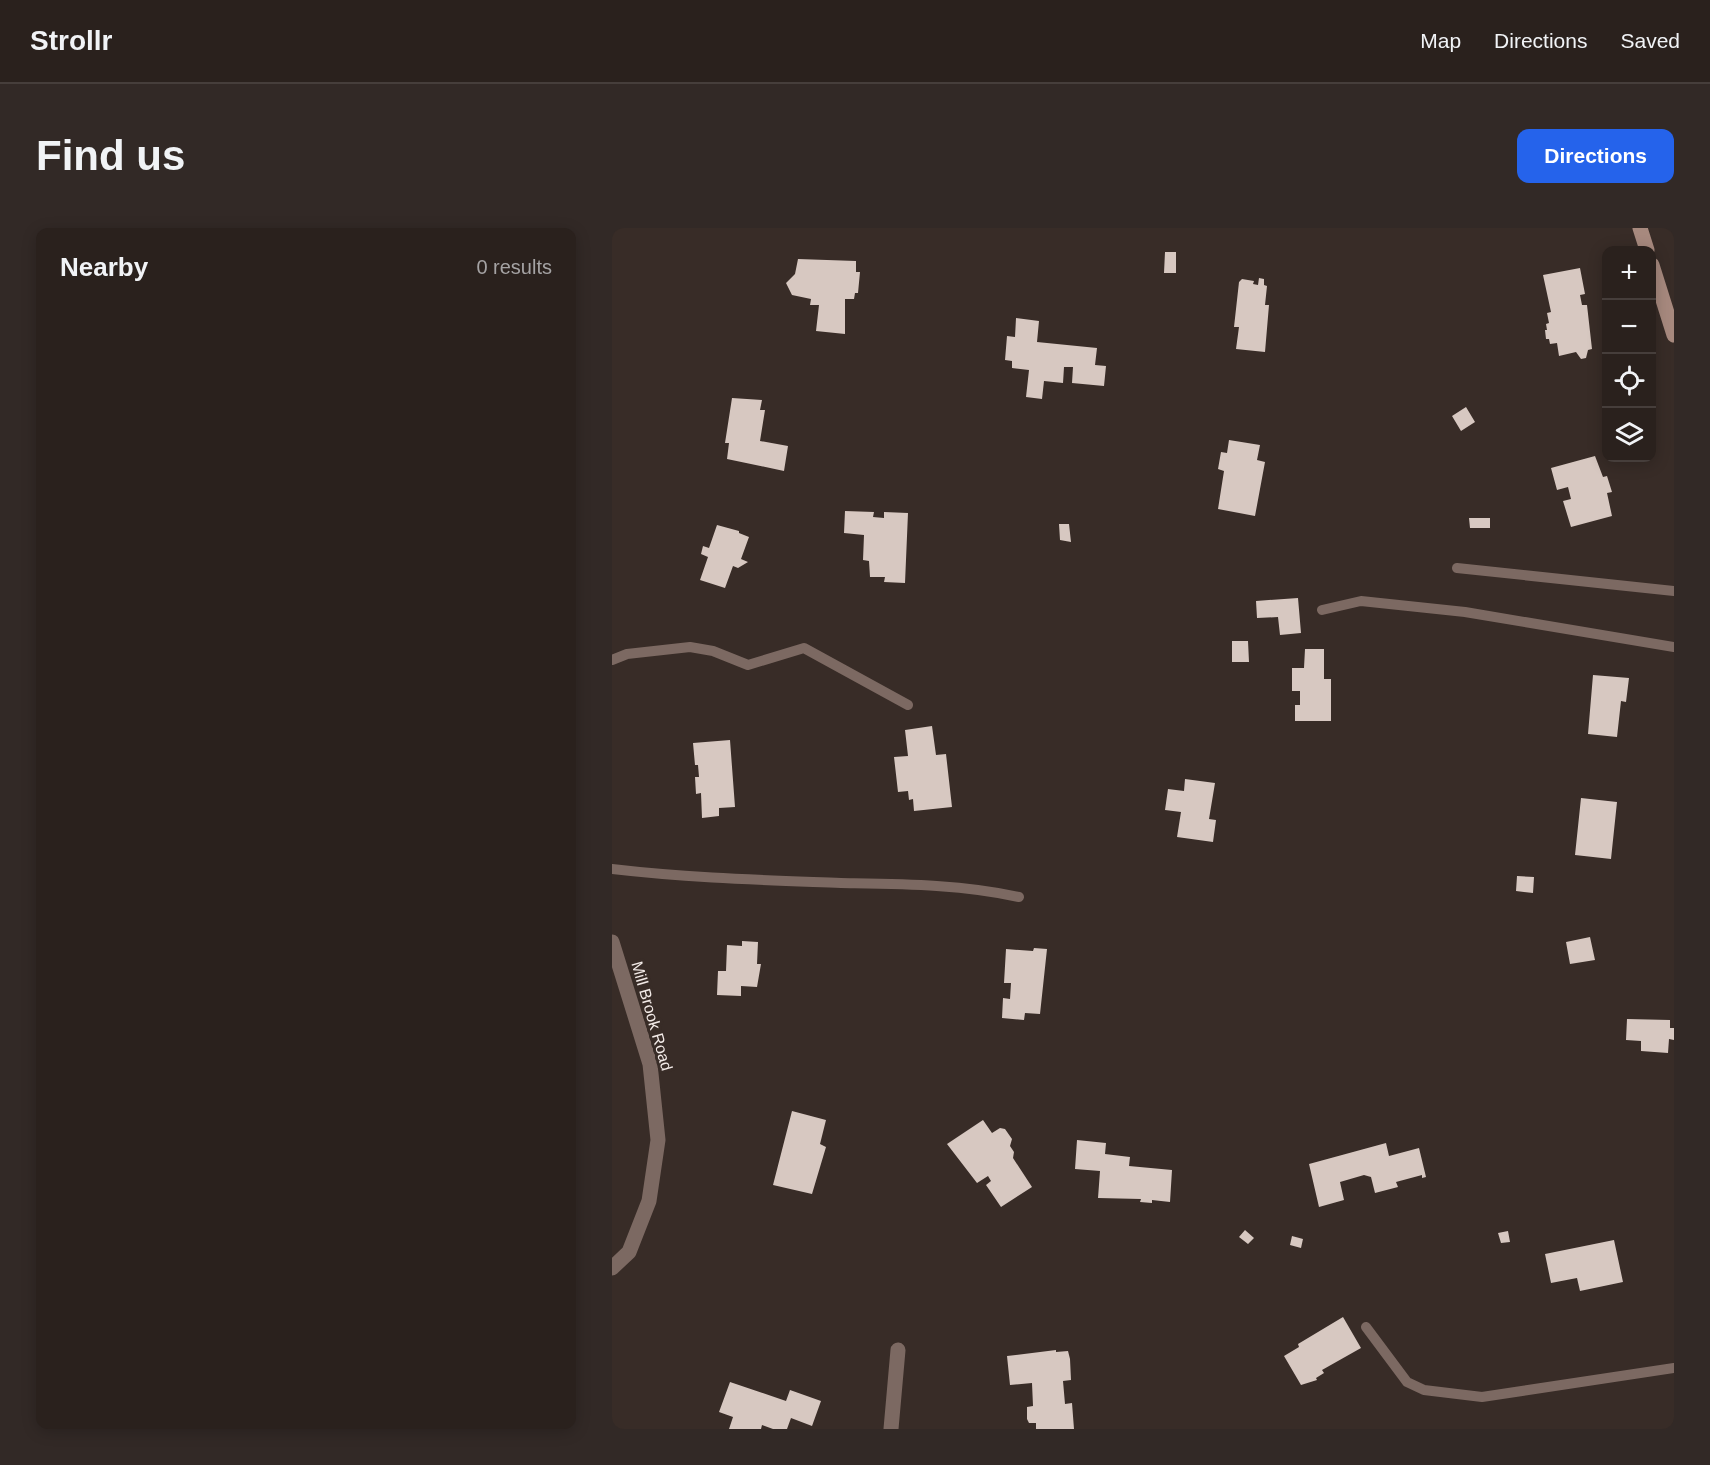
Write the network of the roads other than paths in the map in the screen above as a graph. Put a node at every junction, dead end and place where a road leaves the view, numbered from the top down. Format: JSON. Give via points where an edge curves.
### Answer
{"nodes":[{"id":1,"x":1640,"y":228,"type":"edge"},
{"id":2,"x":1646,"y":246,"type":"edge"},
{"id":3,"x":1656,"y":278,"type":"edge"},
{"id":4,"x":1674,"y":335,"type":"edge"},
{"id":5,"x":1457,"y":568,"type":"dead end"},
{"id":6,"x":1674,"y":591,"type":"edge"},
{"id":7,"x":1322,"y":610,"type":"dead end"},
{"id":8,"x":1674,"y":647,"type":"edge"},
{"id":9,"x":612,"y":660,"type":"edge"},
{"id":10,"x":908,"y":705,"type":"dead end"},
{"id":11,"x":612,"y":869,"type":"edge"},
{"id":12,"x":1019,"y":897,"type":"dead end"},
{"id":13,"x":612,"y":942,"type":"edge"},
{"id":14,"x":612,"y":1268,"type":"edge"},
{"id":15,"x":1366,"y":1327,"type":"dead end"},
{"id":16,"x":898,"y":1350,"type":"dead end"},
{"id":17,"x":1674,"y":1368,"type":"edge"},
{"id":18,"x":891,"y":1429,"type":"edge"}],
"edges":[{"from":1,"to":2,"type":"street"},
{"from":3,"to":4,"type":"street"},
{"from":5,"to":6,"type":"lane"},
{"from":7,"to":8,"type":"lane","via":[[1361,601],[1465,612]]},
{"from":9,"to":10,"type":"lane","via":[[627,654],[690,647],[748,665],[804,648]]},
{"from":11,"to":12,"type":"lane","via":[[676,877],[891,884]]},
{"from":13,"to":14,"type":"street","name":"Mill Brook Road","via":[[650,1064],[658,1140],[650,1201],[629,1252]]},
{"from":15,"to":17,"type":"lane","via":[[1407,1382],[1424,1390],[1482,1397]]},
{"from":16,"to":18,"type":"street"}]}
